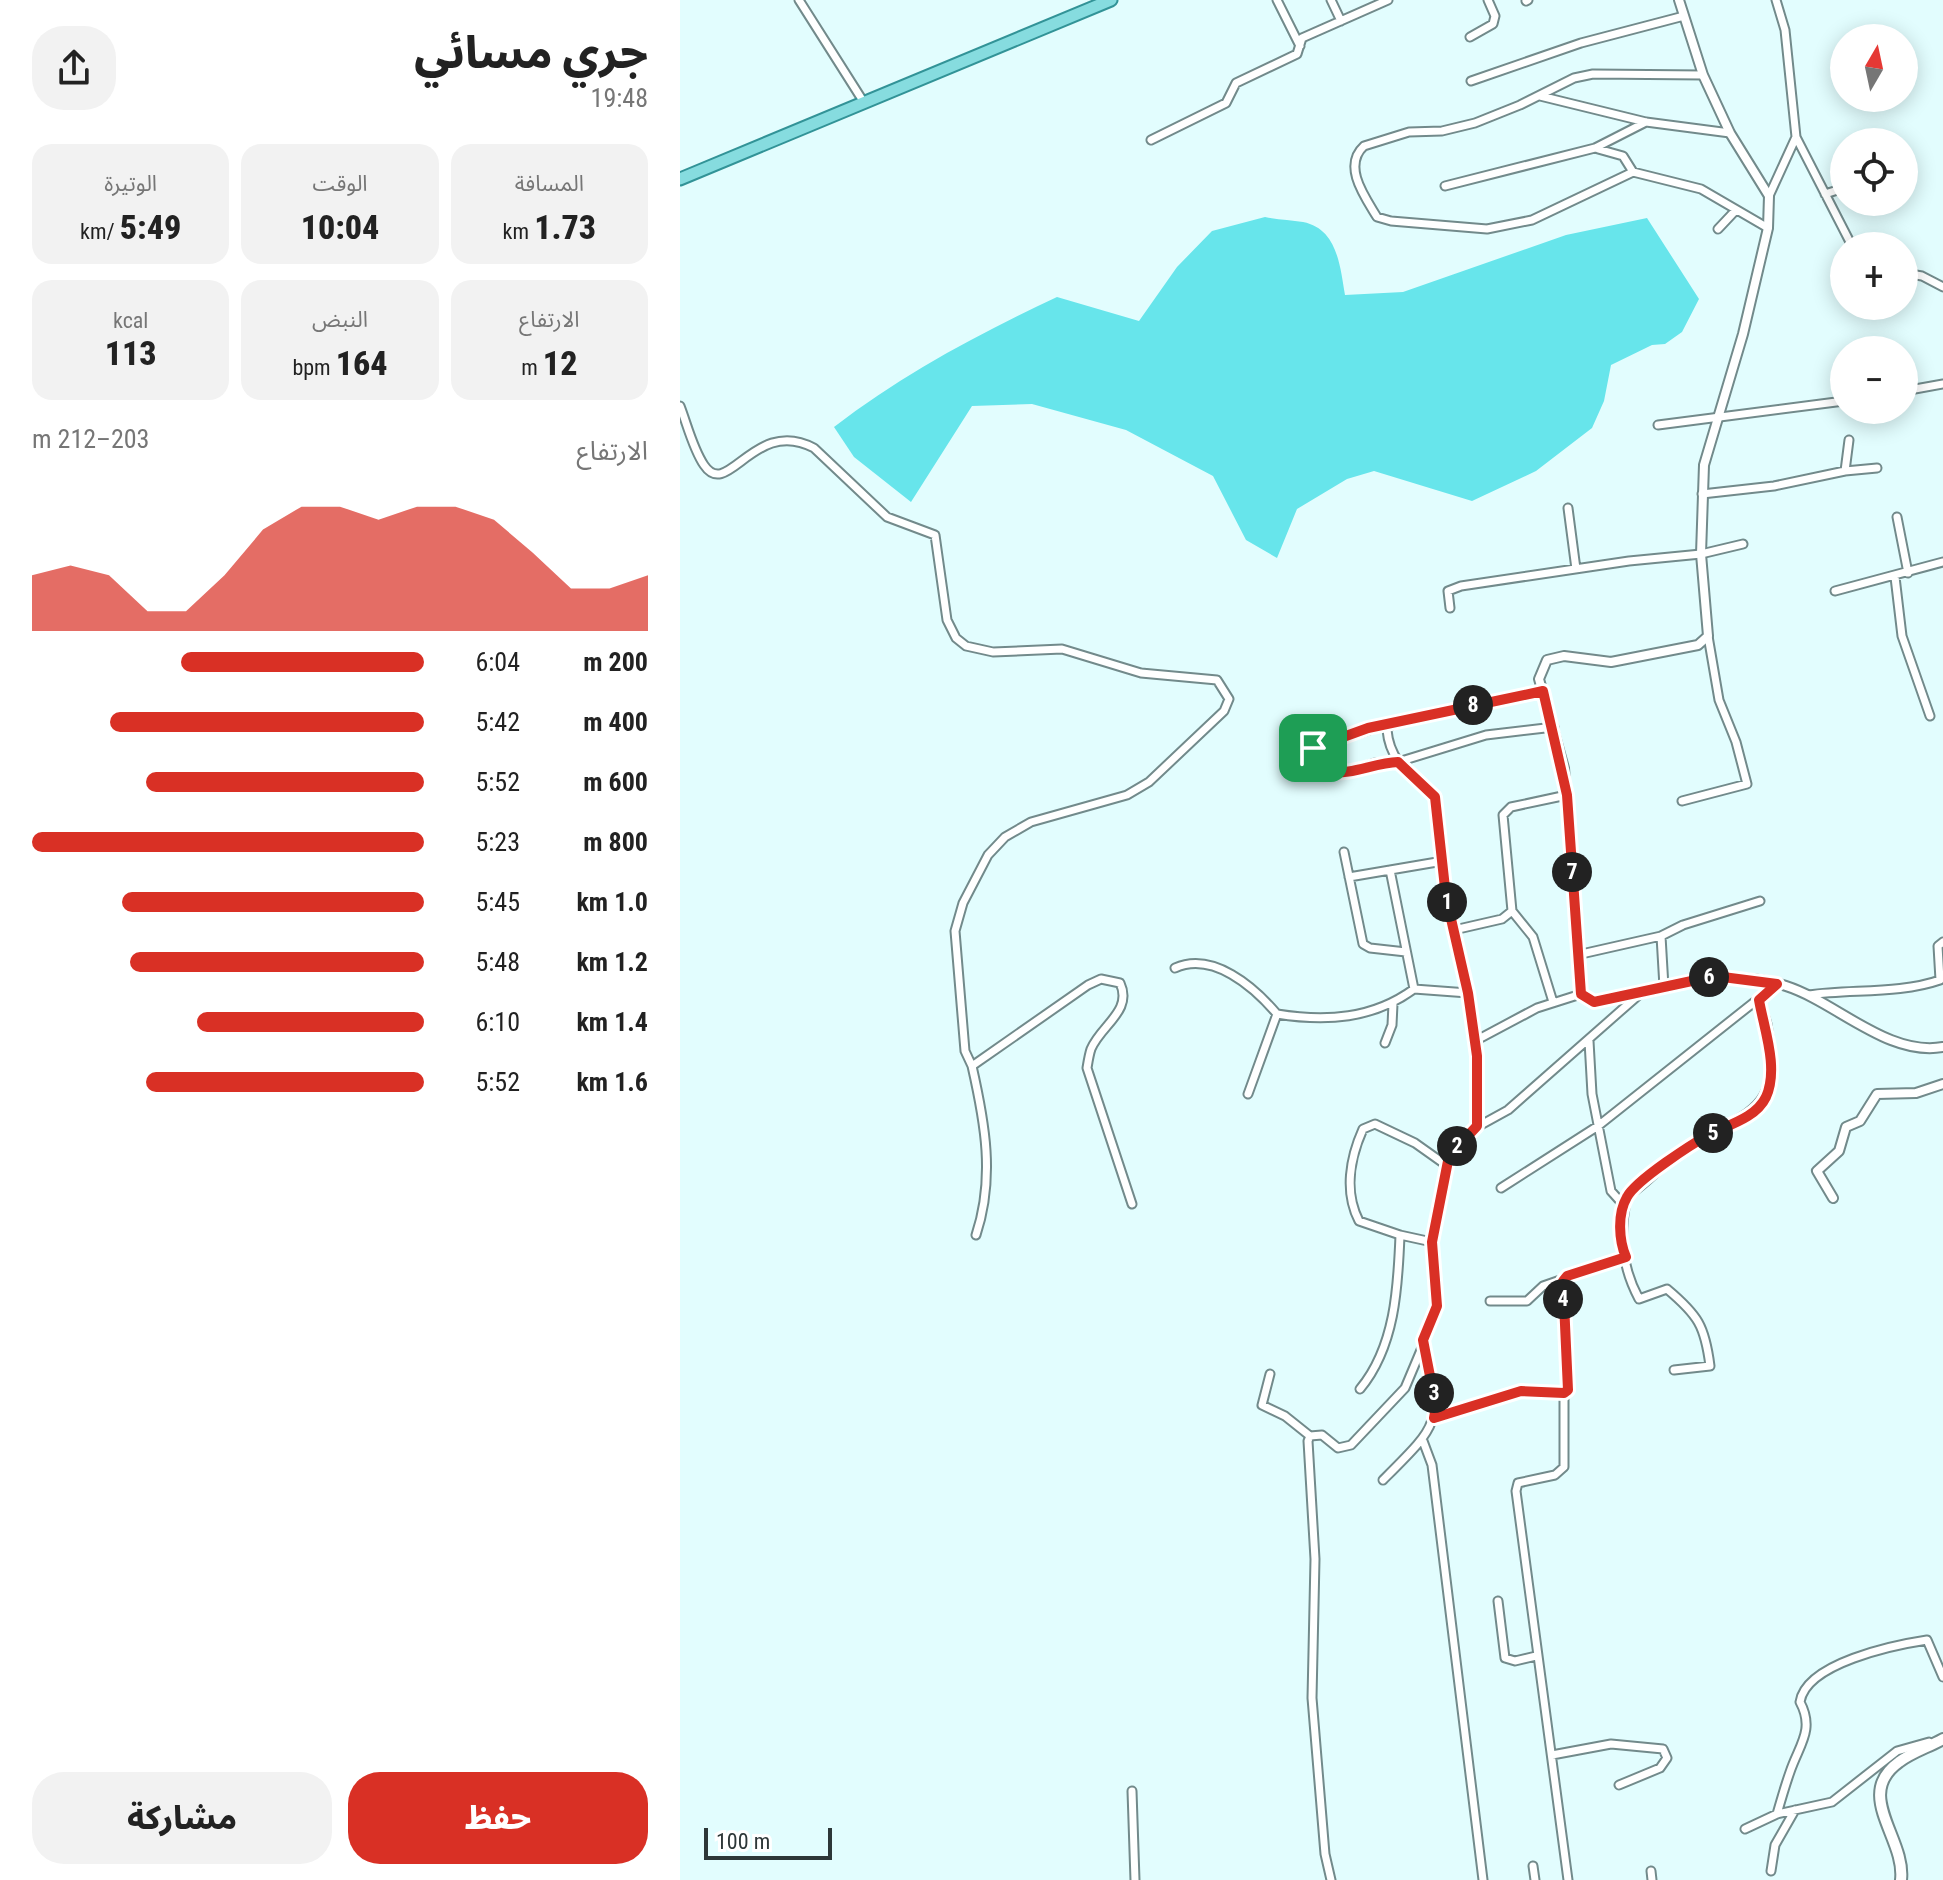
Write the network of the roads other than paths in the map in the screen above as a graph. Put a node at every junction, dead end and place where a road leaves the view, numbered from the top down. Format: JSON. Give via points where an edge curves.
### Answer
{"nodes":[{"id":1,"x":799,"y":0,"type":"edge"},
{"id":2,"x":1111,"y":0,"type":"edge"},
{"id":3,"x":1277,"y":0,"type":"edge"},
{"id":4,"x":1331,"y":0,"type":"edge"},
{"id":5,"x":1388,"y":0,"type":"edge"},
{"id":6,"x":1488,"y":0,"type":"edge"},
{"id":7,"x":1679,"y":0,"type":"edge"},
{"id":8,"x":1776,"y":0,"type":"edge"},
{"id":9,"x":1684,"y":16,"type":"junction"},
{"id":10,"x":1341,"y":21,"type":"junction"},
{"id":11,"x":1470,"y":37,"type":"dead end"},
{"id":12,"x":1300,"y":46,"type":"junction"},
{"id":13,"x":1703,"y":75,"type":"junction"},
{"id":14,"x":1471,"y":81,"type":"dead end"},
{"id":15,"x":1540,"y":96,"type":"junction"},
{"id":16,"x":863,"y":101,"type":"junction"},
{"id":17,"x":1646,"y":122,"type":"junction"},
{"id":18,"x":1730,"y":133,"type":"junction"},
{"id":19,"x":1796,"y":137,"type":"junction"},
{"id":20,"x":1151,"y":140,"type":"dead end"},
{"id":21,"x":1595,"y":148,"type":"junction"},
{"id":22,"x":1633,"y":172,"type":"junction"},
{"id":23,"x":680,"y":179,"type":"edge"},
{"id":24,"x":1445,"y":186,"type":"dead end"},
{"id":25,"x":1830,"y":192,"type":"edge"},
{"id":26,"x":1825,"y":194,"type":"junction"},
{"id":27,"x":1769,"y":196,"type":"junction"},
{"id":28,"x":1735,"y":211,"type":"junction"},
{"id":29,"x":1768,"y":228,"type":"junction"},
{"id":30,"x":1718,"y":229,"type":"dead end"},
{"id":31,"x":1845,"y":232,"type":"edge"},
{"id":32,"x":1918,"y":275,"type":"edge"},
{"id":33,"x":1943,"y":287,"type":"edge"},
{"id":34,"x":1943,"y":384,"type":"edge"},
{"id":35,"x":1918,"y":388,"type":"edge"},
{"id":36,"x":1830,"y":403,"type":"edge"},
{"id":37,"x":680,"y":406,"type":"edge"},
{"id":38,"x":1719,"y":419,"type":"junction"},
{"id":39,"x":1658,"y":425,"type":"dead end"},
{"id":40,"x":1849,"y":440,"type":"dead end"},
{"id":41,"x":1877,"y":468,"type":"dead end"},
{"id":42,"x":1845,"y":471,"type":"junction"},
{"id":43,"x":1702,"y":494,"type":"junction"},
{"id":44,"x":1568,"y":508,"type":"dead end"},
{"id":45,"x":1897,"y":517,"type":"dead end"},
{"id":46,"x":1743,"y":544,"type":"dead end"},
{"id":47,"x":1701,"y":554,"type":"junction"},
{"id":48,"x":1943,"y":562,"type":"edge"},
{"id":49,"x":1576,"y":569,"type":"junction"},
{"id":50,"x":1908,"y":573,"type":"junction"},
{"id":51,"x":1895,"y":577,"type":"junction"},
{"id":52,"x":1835,"y":591,"type":"dead end"},
{"id":53,"x":1450,"y":608,"type":"dead end"},
{"id":54,"x":1708,"y":636,"type":"junction"},
{"id":55,"x":1543,"y":691,"type":"junction"},
{"id":56,"x":1930,"y":716,"type":"dead end"},
{"id":57,"x":1392,"y":723,"type":"junction"},
{"id":58,"x":1554,"y":727,"type":"junction"},
{"id":59,"x":1398,"y":762,"type":"junction"},
{"id":60,"x":1567,"y":795,"type":"junction"},
{"id":61,"x":1682,"y":801,"type":"dead end"},
{"id":62,"x":1344,"y":852,"type":"dead end"},
{"id":63,"x":1443,"y":861,"type":"junction"},
{"id":64,"x":1390,"y":870,"type":"junction"},
{"id":65,"x":1349,"y":877,"type":"junction"},
{"id":66,"x":1760,"y":901,"type":"dead end"},
{"id":67,"x":1512,"y":911,"type":"junction"},
{"id":68,"x":1454,"y":930,"type":"junction"},
{"id":69,"x":1661,"y":936,"type":"junction"},
{"id":70,"x":1943,"y":942,"type":"edge"},
{"id":71,"x":1406,"y":952,"type":"junction"},
{"id":72,"x":1577,"y":955,"type":"junction"},
{"id":73,"x":1175,"y":968,"type":"dead end"},
{"id":74,"x":1777,"y":984,"type":"junction"},
{"id":75,"x":1664,"y":987,"type":"junction"},
{"id":76,"x":1414,"y":989,"type":"junction"},
{"id":77,"x":1642,"y":992,"type":"junction"},
{"id":78,"x":1468,"y":993,"type":"junction"},
{"id":79,"x":1581,"y":994,"type":"junction"},
{"id":80,"x":1807,"y":996,"type":"junction"},
{"id":81,"x":1759,"y":1000,"type":"junction"},
{"id":82,"x":1553,"y":1002,"type":"junction"},
{"id":83,"x":1393,"y":1004,"type":"junction"},
{"id":84,"x":1277,"y":1014,"type":"junction"},
{"id":85,"x":1475,"y":1041,"type":"junction"},
{"id":86,"x":1589,"y":1041,"type":"junction"},
{"id":87,"x":1385,"y":1043,"type":"dead end"},
{"id":88,"x":1943,"y":1047,"type":"edge"},
{"id":89,"x":972,"y":1066,"type":"junction"},
{"id":90,"x":1943,"y":1084,"type":"edge"},
{"id":91,"x":1248,"y":1094,"type":"dead end"},
{"id":92,"x":1477,"y":1126,"type":"junction"},
{"id":93,"x":1598,"y":1126,"type":"junction"},
{"id":94,"x":1446,"y":1165,"type":"junction"},
{"id":95,"x":1501,"y":1188,"type":"dead end"},
{"id":96,"x":1627,"y":1197,"type":"junction"},
{"id":97,"x":1833,"y":1198,"type":"dead end"},
{"id":98,"x":1132,"y":1204,"type":"dead end"},
{"id":99,"x":976,"y":1235,"type":"dead end"},
{"id":100,"x":1400,"y":1235,"type":"junction"},
{"id":101,"x":1432,"y":1242,"type":"junction"},
{"id":102,"x":1626,"y":1257,"type":"junction"},
{"id":103,"x":1563,"y":1281,"type":"junction"},
{"id":104,"x":1490,"y":1301,"type":"dead end"},
{"id":105,"x":1423,"y":1340,"type":"junction"},
{"id":106,"x":1674,"y":1370,"type":"dead end"},
{"id":107,"x":1270,"y":1374,"type":"dead end"},
{"id":108,"x":1360,"y":1389,"type":"dead end"},
{"id":109,"x":1564,"y":1393,"type":"junction"},
{"id":110,"x":1434,"y":1418,"type":"junction"},
{"id":111,"x":1310,"y":1436,"type":"junction"},
{"id":112,"x":1423,"y":1441,"type":"junction"},
{"id":113,"x":1383,"y":1480,"type":"dead end"},
{"id":114,"x":1498,"y":1601,"type":"dead end"},
{"id":115,"x":1536,"y":1656,"type":"junction"},
{"id":116,"x":1940,"y":1659,"type":"edge"},
{"id":117,"x":1943,"y":1677,"type":"edge"},
{"id":118,"x":1943,"y":1739,"type":"edge"},
{"id":119,"x":1552,"y":1755,"type":"junction"},
{"id":120,"x":1619,"y":1785,"type":"dead end"},
{"id":121,"x":1132,"y":1791,"type":"dead end"},
{"id":122,"x":1795,"y":1810,"type":"junction"},
{"id":123,"x":1777,"y":1814,"type":"junction"},
{"id":124,"x":1745,"y":1829,"type":"dead end"},
{"id":125,"x":1533,"y":1866,"type":"dead end"},
{"id":126,"x":1771,"y":1871,"type":"dead end"},
{"id":127,"x":1135,"y":1880,"type":"edge"},
{"id":128,"x":1331,"y":1880,"type":"edge"},
{"id":129,"x":1483,"y":1880,"type":"edge"},
{"id":130,"x":1535,"y":1880,"type":"edge"},
{"id":131,"x":1568,"y":1880,"type":"edge"},
{"id":132,"x":1901,"y":1880,"type":"edge"}],
"edges":[{"from":1,"to":16,"type":"street"},
{"from":2,"to":16,"type":"main road"},
{"from":3,"to":12,"type":"street"},
{"from":4,"to":10,"type":"street"},
{"from":5,"to":10,"type":"street"},
{"from":6,"to":11,"type":"street","via":[[1493,24]]},
{"from":7,"to":9,"type":"street"},
{"from":8,"to":19,"type":"street","via":[[1789,57]]},
{"from":9,"to":13,"type":"street"},
{"from":9,"to":14,"type":"street","via":[[1581,43]]},
{"from":10,"to":12,"type":"street","via":[[1302,38]]},
{"from":12,"to":20,"type":"street","via":[[1297,54],[1236,83],[1226,103]]},
{"from":13,"to":15,"type":"street","via":[[1593,74]]},
{"from":13,"to":18,"type":"street"},
{"from":15,"to":17,"type":"street"},
{"from":15,"to":22,"type":"street","via":[[1475,123],[1409,132],[1364,146],[1355,173],[1377,217],[1487,229],[1532,220]]},
{"from":16,"to":23,"type":"main road"},
{"from":17,"to":18,"type":"street"},
{"from":17,"to":21,"type":"street"},
{"from":18,"to":27,"type":"street"},
{"from":19,"to":26,"type":"street"},
{"from":19,"to":27,"type":"street"},
{"from":21,"to":22,"type":"street","via":[[1623,156]]},
{"from":21,"to":24,"type":"street"},
{"from":22,"to":28,"type":"street","via":[[1701,189]]},
{"from":25,"to":26,"type":"street"},
{"from":26,"to":31,"type":"street"},
{"from":27,"to":29,"type":"street"},
{"from":28,"to":29,"type":"street"},
{"from":28,"to":30,"type":"street"},
{"from":29,"to":38,"type":"street"},
{"from":32,"to":33,"type":"street"},
{"from":34,"to":35,"type":"street"},
{"from":36,"to":38,"type":"street"},
{"from":37,"to":89,"type":"street","via":[[711,473],[728,474],[765,443],[801,441],[887,517],[935,535],[947,620],[966,646],[993,652],[1062,649],[1141,673],[1217,680],[1223,685],[1229,699],[1224,711],[1149,782],[1127,795],[1031,822],[988,855],[955,931],[965,1051]]},
{"from":38,"to":39,"type":"street"},
{"from":38,"to":43,"type":"street","via":[[1704,465]]},
{"from":40,"to":42,"type":"street"},
{"from":41,"to":42,"type":"street"},
{"from":42,"to":43,"type":"street"},
{"from":43,"to":47,"type":"street"},
{"from":44,"to":49,"type":"street"},
{"from":45,"to":50,"type":"street"},
{"from":46,"to":47,"type":"street"},
{"from":47,"to":49,"type":"street"},
{"from":47,"to":54,"type":"street"},
{"from":48,"to":50,"type":"street"},
{"from":49,"to":53,"type":"street","via":[[1461,586],[1448,591]]},
{"from":50,"to":51,"type":"street"},
{"from":51,"to":52,"type":"street"},
{"from":51,"to":56,"type":"street","via":[[1902,636]]},
{"from":54,"to":55,"type":"street","via":[[1698,645],[1611,662],[1564,656],[1547,660],[1539,679]]},
{"from":54,"to":61,"type":"street","via":[[1719,700],[1747,784]]},
{"from":55,"to":57,"type":"street"},
{"from":55,"to":58,"type":"street"},
{"from":57,"to":59,"type":"street","via":[[1388,743]]},
{"from":57,"to":59,"type":"street","via":[[1313,748],[1329,772]]},
{"from":58,"to":59,"type":"street","via":[[1486,735]]},
{"from":58,"to":60,"type":"street"},
{"from":59,"to":63,"type":"street","via":[[1435,797]]},
{"from":60,"to":67,"type":"street","via":[[1511,807],[1503,815]]},
{"from":60,"to":72,"type":"street"},
{"from":62,"to":65,"type":"street"},
{"from":63,"to":64,"type":"street"},
{"from":63,"to":68,"type":"street"},
{"from":64,"to":65,"type":"street"},
{"from":64,"to":71,"type":"street"},
{"from":65,"to":71,"type":"street","via":[[1363,944]]},
{"from":66,"to":69,"type":"street"},
{"from":67,"to":68,"type":"street","via":[[1502,919]]},
{"from":67,"to":82,"type":"street","via":[[1533,937]]},
{"from":68,"to":78,"type":"street"},
{"from":69,"to":72,"type":"street"},
{"from":69,"to":75,"type":"street"},
{"from":70,"to":80,"type":"street","via":[[1938,946],[1940,980]]},
{"from":71,"to":76,"type":"street"},
{"from":72,"to":79,"type":"street"},
{"from":73,"to":84,"type":"street","via":[[1217,968],[1257,990]]},
{"from":74,"to":75,"type":"street","via":[[1715,976]]},
{"from":74,"to":80,"type":"street"},
{"from":74,"to":81,"type":"street"},
{"from":75,"to":77,"type":"street"},
{"from":76,"to":78,"type":"street"},
{"from":76,"to":83,"type":"street"},
{"from":77,"to":79,"type":"street","via":[[1594,1002]]},
{"from":77,"to":86,"type":"street"},
{"from":78,"to":85,"type":"street"},
{"from":79,"to":82,"type":"street"},
{"from":80,"to":88,"type":"street","via":[[1900,1043]]},
{"from":81,"to":93,"type":"street"},
{"from":81,"to":96,"type":"street","via":[[1766,1022],[1766,1097],[1755,1110],[1684,1149]]},
{"from":82,"to":85,"type":"street"},
{"from":83,"to":84,"type":"street","via":[[1340,1019]]},
{"from":83,"to":87,"type":"street"},
{"from":84,"to":91,"type":"street"},
{"from":85,"to":92,"type":"street"},
{"from":86,"to":92,"type":"street","via":[[1508,1110]]},
{"from":86,"to":93,"type":"street"},
{"from":89,"to":98,"type":"street","via":[[1088,985],[1101,979],[1120,983],[1125,994],[1121,1008],[1091,1047],[1087,1068]]},
{"from":89,"to":99,"type":"street","via":[[987,1131],[985,1208]]},
{"from":90,"to":97,"type":"street","via":[[1916,1093],[1877,1094],[1860,1121],[1846,1127],[1839,1151],[1817,1171]]},
{"from":92,"to":94,"type":"street"},
{"from":93,"to":95,"type":"street"},
{"from":93,"to":96,"type":"street","via":[[1611,1191],[1616,1199]]},
{"from":94,"to":100,"type":"street","via":[[1375,1124],[1363,1129],[1353,1152],[1351,1205],[1359,1221]]},
{"from":94,"to":101,"type":"street"},
{"from":96,"to":102,"type":"street","via":[[1620,1229]]},
{"from":100,"to":101,"type":"street"},
{"from":100,"to":108,"type":"street","via":[[1393,1318],[1374,1373]]},
{"from":101,"to":105,"type":"street","via":[[1437,1306]]},
{"from":102,"to":103,"type":"street"},
{"from":102,"to":106,"type":"street","via":[[1639,1299],[1667,1289],[1692,1310],[1706,1333],[1710,1366]]},
{"from":103,"to":104,"type":"street","via":[[1543,1286],[1527,1301]]},
{"from":103,"to":109,"type":"street","via":[[1568,1390]]},
{"from":105,"to":110,"type":"street"},
{"from":105,"to":111,"type":"street","via":[[1405,1388],[1351,1445],[1338,1448],[1322,1435]]},
{"from":107,"to":111,"type":"street","via":[[1262,1405]]},
{"from":109,"to":110,"type":"street","via":[[1521,1391]]},
{"from":109,"to":115,"type":"street","via":[[1564,1467],[1555,1475],[1518,1483],[1516,1491]]},
{"from":110,"to":112,"type":"street"},
{"from":111,"to":128,"type":"street","via":[[1316,1638],[1312,1698]]},
{"from":112,"to":113,"type":"street"},
{"from":112,"to":129,"type":"street","via":[[1432,1465]]},
{"from":114,"to":115,"type":"street","via":[[1505,1658]]},
{"from":115,"to":119,"type":"street"},
{"from":116,"to":117,"type":"street"},
{"from":116,"to":123,"type":"street","via":[[1927,1640],[1912,1642],[1829,1669],[1810,1681],[1800,1702],[1808,1716],[1807,1737]]},
{"from":118,"to":122,"type":"street","via":[[1897,1751],[1832,1802]]},
{"from":118,"to":132,"type":"main road","via":[[1899,1761],[1879,1786],[1878,1801],[1900,1852]]},
{"from":119,"to":120,"type":"street","via":[[1611,1744],[1663,1749],[1667,1758],[1660,1768]]},
{"from":119,"to":131,"type":"street"},
{"from":121,"to":127,"type":"street"},
{"from":122,"to":123,"type":"street"},
{"from":122,"to":126,"type":"street","via":[[1775,1845]]},
{"from":123,"to":124,"type":"street"},
{"from":125,"to":130,"type":"street"}]}
